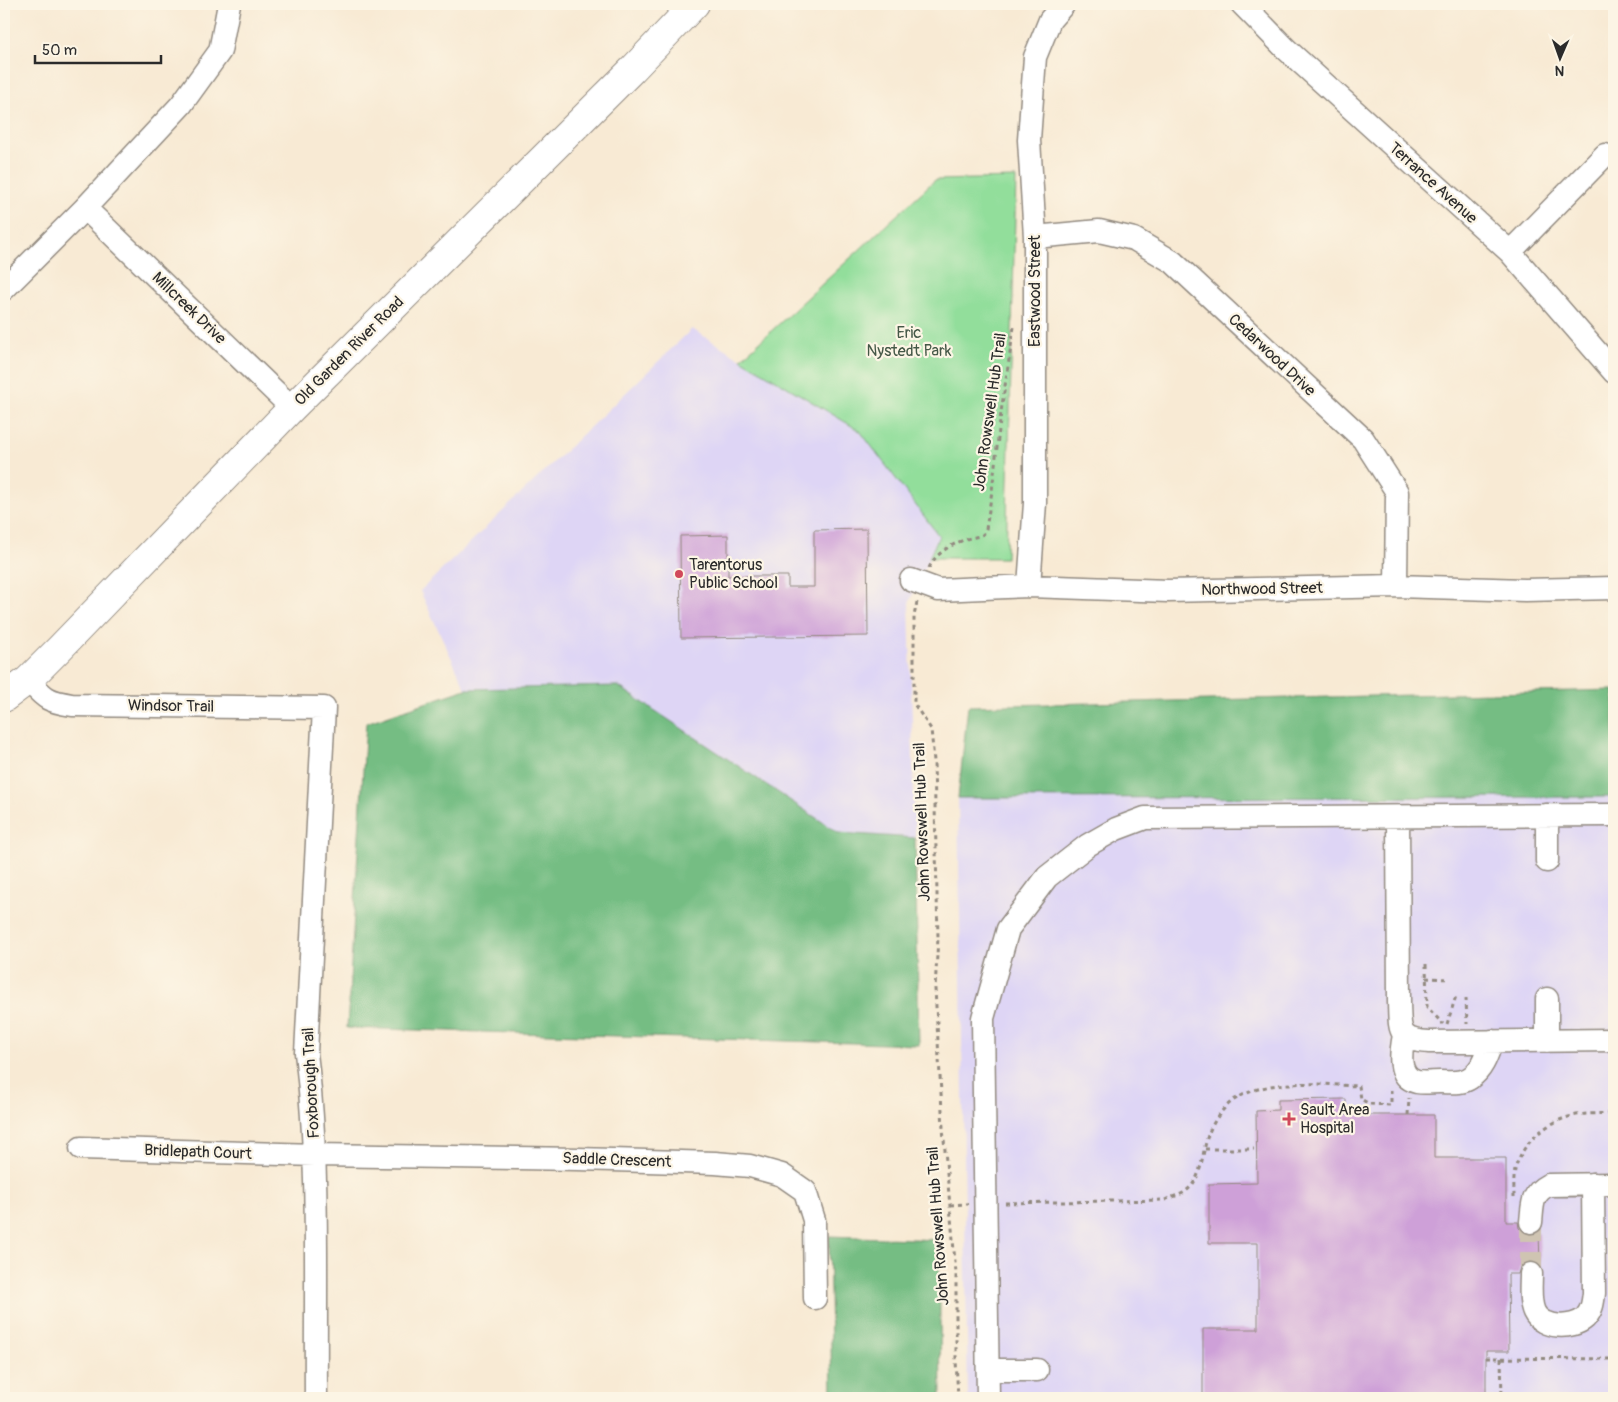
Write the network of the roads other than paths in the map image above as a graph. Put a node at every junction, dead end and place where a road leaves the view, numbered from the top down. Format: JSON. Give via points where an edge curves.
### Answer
{"nodes":[{"id":1,"x":229,"y":4,"type":"edge"},
{"id":2,"x":695,"y":4,"type":"edge"},
{"id":3,"x":1064,"y":4,"type":"edge"},
{"id":4,"x":1242,"y":4,"type":"edge"},
{"id":5,"x":1605,"y":155,"type":"dead end"},
{"id":6,"x":85,"y":208,"type":"junction"},
{"id":7,"x":1035,"y":237,"type":"junction"},
{"id":8,"x":1510,"y":252,"type":"junction"},
{"id":9,"x":4,"y":289,"type":"edge"},
{"id":10,"x":1614,"y":372,"type":"edge"},
{"id":11,"x":292,"y":408,"type":"junction"},
{"id":12,"x":917,"y":582,"type":"road end"},
{"id":13,"x":1029,"y":586,"type":"junction"},
{"id":14,"x":1396,"y":586,"type":"junction"},
{"id":15,"x":1614,"y":588,"type":"edge"},
{"id":16,"x":28,"y":680,"type":"junction"},
{"id":17,"x":4,"y":698,"type":"edge"},
{"id":18,"x":324,"y":708,"type":"joint"},
{"id":19,"x":1547,"y":815,"type":"junction"},
{"id":20,"x":1614,"y":815,"type":"edge"},
{"id":21,"x":1398,"y":817,"type":"junction"},
{"id":22,"x":1547,"y":861,"type":"dead end"},
{"id":23,"x":1547,"y":999,"type":"dead end"},
{"id":24,"x":1404,"y":1035,"type":"junction"},
{"id":25,"x":1614,"y":1040,"type":"edge"},
{"id":26,"x":1492,"y":1041,"type":"junction"},
{"id":27,"x":1547,"y":1041,"type":"junction"},
{"id":28,"x":81,"y":1148,"type":"dead end"},
{"id":29,"x":315,"y":1155,"type":"junction"},
{"id":30,"x":1604,"y":1184,"type":"edge"},
{"id":31,"x":1531,"y":1222,"type":"tunnel mouth"},
{"id":32,"x":1531,"y":1274,"type":"tunnel mouth"},
{"id":33,"x":815,"y":1298,"type":"dead end"},
{"id":34,"x":988,"y":1370,"type":"junction"},
{"id":35,"x":1037,"y":1370,"type":"dead end"},
{"id":36,"x":316,"y":1398,"type":"edge"},
{"id":37,"x":988,"y":1398,"type":"edge"}],
"edges":[{"from":1,"to":6,"type":"street","via":[[220,52],[181,105]]},
{"from":2,"to":11,"type":"main road","name":"Old Garden River Road"},
{"from":3,"to":7,"type":"street","name":"Eastwood Street","via":[[1050,20],[1035,57],[1029,140]]},
{"from":4,"to":8,"type":"street","name":"Terrance Avenue","via":[[1286,49]]},
{"from":5,"to":8,"type":"street"},
{"from":6,"to":9,"type":"street"},
{"from":6,"to":11,"type":"street","name":"Millcreek Drive"},
{"from":7,"to":13,"type":"street","name":"Eastwood Street","via":[[1034,503]]},
{"from":7,"to":14,"type":"street","name":"Cedarwood Drive","via":[[1099,231],[1134,239],[1173,262],[1363,440],[1397,492]]},
{"from":8,"to":10,"type":"street","name":"Terrance Avenue"},
{"from":11,"to":16,"type":"main road","name":"Old Garden River Road"},
{"from":12,"to":13,"type":"street","name":"Northwood Street","via":[[938,590]]},
{"from":13,"to":14,"type":"street","name":"Northwood Street","via":[[1168,590]]},
{"from":14,"to":15,"type":"street","name":"Northwood Street","via":[[1525,590]]},
{"from":16,"to":17,"type":"main road","name":"Old Garden River Road"},
{"from":16,"to":18,"type":"street","name":"Windsor Trail","via":[[52,702],[72,705]]},
{"from":18,"to":29,"type":"street","name":"Foxborough Trail","via":[[306,1053]]},
{"from":19,"to":20,"type":"street"},
{"from":19,"to":21,"type":"street"},
{"from":19,"to":22,"type":"street"},
{"from":21,"to":24,"type":"street","via":[[1399,1002],[1400,1028]]},
{"from":21,"to":34,"type":"street","via":[[1146,818],[1088,844],[1046,877],[1008,929],[983,1018]]},
{"from":23,"to":27,"type":"street"},
{"from":24,"to":26,"type":"street","via":[[1415,1041],[1429,1042]]},
{"from":24,"to":26,"type":"street","via":[[1401,1050],[1403,1072],[1408,1079],[1418,1082],[1463,1082],[1479,1070]]},
{"from":25,"to":27,"type":"street"},
{"from":26,"to":27,"type":"street"},
{"from":28,"to":29,"type":"street","name":"Bridlepath Court"},
{"from":29,"to":33,"type":"street","name":"Saddle Crescent","via":[[578,1159],[750,1166],[782,1176],[805,1191],[814,1220]]},
{"from":29,"to":36,"type":"street","name":"Foxborough Trail"},
{"from":30,"to":31,"type":"street","via":[[1548,1185],[1539,1190],[1533,1203]]},
{"from":30,"to":32,"type":"street","via":[[1594,1293],[1591,1310],[1585,1318],[1567,1326],[1542,1321],[1532,1305]]},
{"from":34,"to":35,"type":"street"},
{"from":34,"to":37,"type":"street"}]}
